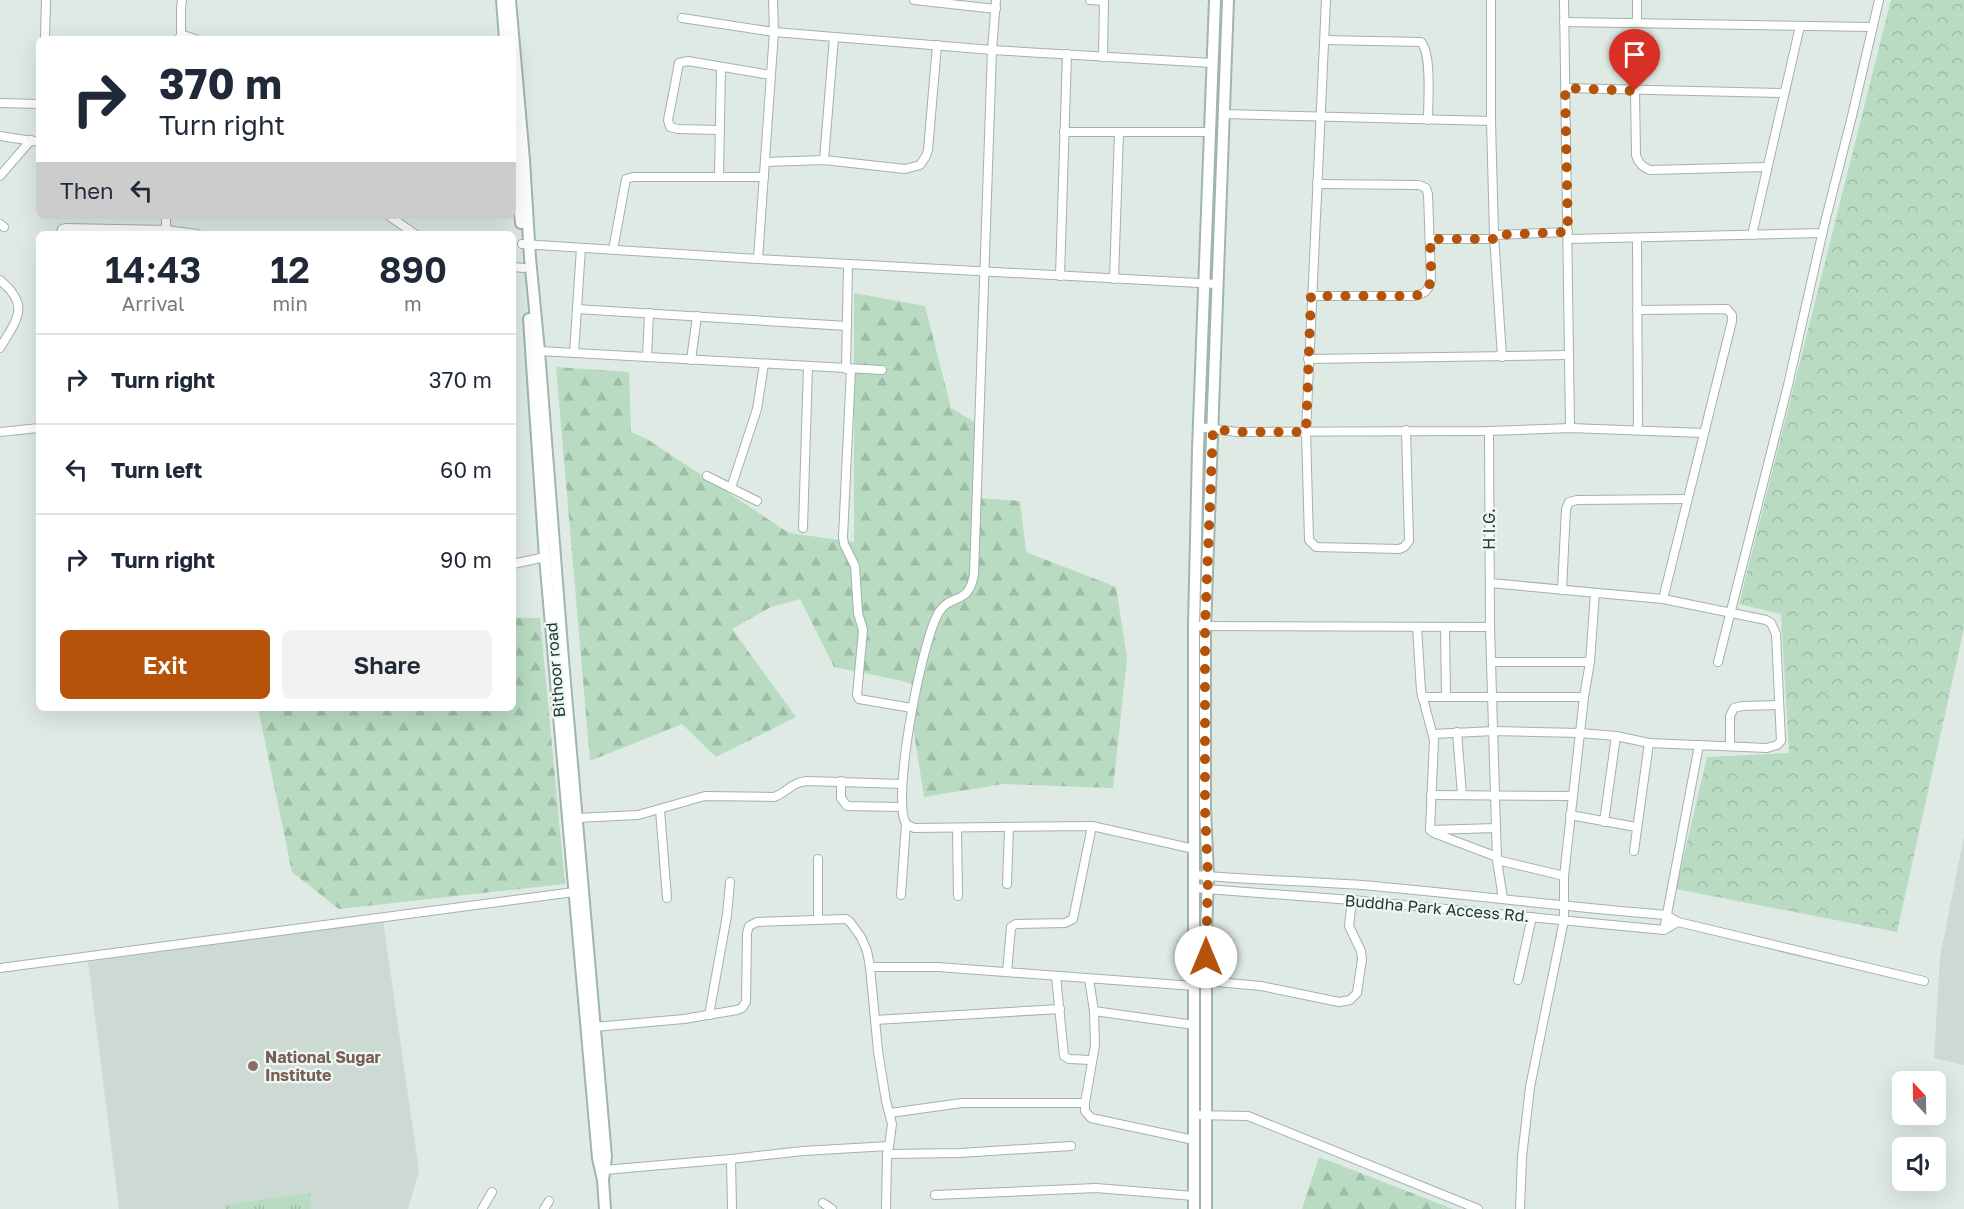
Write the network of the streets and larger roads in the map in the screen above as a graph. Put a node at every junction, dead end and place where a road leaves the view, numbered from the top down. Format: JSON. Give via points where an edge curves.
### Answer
{"nodes":[{"id":1,"x":46,"y":0,"type":"edge"},
{"id":2,"x":182,"y":0,"type":"edge"},
{"id":3,"x":502,"y":0,"type":"edge"},
{"id":4,"x":510,"y":0,"type":"edge"},
{"id":5,"x":773,"y":0,"type":"edge"},
{"id":6,"x":914,"y":0,"type":"edge"},
{"id":7,"x":996,"y":0,"type":"edge"},
{"id":8,"x":1090,"y":0,"type":"edge"},
{"id":9,"x":1215,"y":0,"type":"edge"},
{"id":10,"x":1228,"y":0,"type":"edge"},
{"id":11,"x":1326,"y":0,"type":"edge"},
{"id":12,"x":1491,"y":0,"type":"edge"},
{"id":13,"x":1564,"y":0,"type":"edge"},
{"id":14,"x":1636,"y":0,"type":"edge"},
{"id":15,"x":1878,"y":0,"type":"edge"},
{"id":16,"x":1104,"y":1,"type":"edge"},
{"id":17,"x":996,"y":9,"type":"junction"},
{"id":18,"x":682,"y":18,"type":"dead end"},
{"id":19,"x":1564,"y":22,"type":"junction"},
{"id":20,"x":1637,"y":23,"type":"junction"},
{"id":21,"x":1800,"y":26,"type":"junction"},
{"id":22,"x":1871,"y":27,"type":"junction"},
{"id":23,"x":774,"y":32,"type":"junction"},
{"id":24,"x":45,"y":36,"type":"edge"},
{"id":25,"x":180,"y":36,"type":"edge"},
{"id":26,"x":505,"y":36,"type":"edge"},
{"id":27,"x":513,"y":36,"type":"edge"},
{"id":28,"x":834,"y":37,"type":"junction"},
{"id":29,"x":1324,"y":40,"type":"junction"},
{"id":30,"x":937,"y":45,"type":"junction"},
{"id":31,"x":992,"y":50,"type":"junction"},
{"id":32,"x":1066,"y":54,"type":"junction"},
{"id":33,"x":1103,"y":57,"type":"junction"},
{"id":34,"x":1212,"y":63,"type":"junction"},
{"id":35,"x":721,"y":67,"type":"junction"},
{"id":36,"x":516,"y":69,"type":"edge"},
{"id":37,"x":771,"y":75,"type":"junction"},
{"id":38,"x":1565,"y":88,"type":"junction"},
{"id":39,"x":1635,"y":91,"type":"junction"},
{"id":40,"x":1784,"y":93,"type":"junction"},
{"id":41,"x":0,"y":103,"type":"edge"},
{"id":42,"x":36,"y":104,"type":"edge"},
{"id":43,"x":1224,"y":114,"type":"junction"},
{"id":44,"x":1320,"y":117,"type":"junction"},
{"id":45,"x":1428,"y":120,"type":"junction"},
{"id":46,"x":1491,"y":121,"type":"junction"},
{"id":47,"x":720,"y":130,"type":"junction"},
{"id":48,"x":1064,"y":132,"type":"junction"},
{"id":49,"x":1119,"y":132,"type":"junction"},
{"id":50,"x":1210,"y":132,"type":"junction"},
{"id":51,"x":0,"y":136,"type":"edge"},
{"id":52,"x":35,"y":141,"type":"edge"},
{"id":53,"x":516,"y":157,"type":"edge"},
{"id":54,"x":824,"y":160,"type":"junction"},
{"id":55,"x":765,"y":162,"type":"junction"},
{"id":56,"x":1767,"y":167,"type":"junction"},
{"id":57,"x":0,"y":176,"type":"edge"},
{"id":58,"x":719,"y":177,"type":"junction"},
{"id":59,"x":764,"y":177,"type":"junction"},
{"id":60,"x":1317,"y":184,"type":"junction"},
{"id":61,"x":166,"y":219,"type":"edge"},
{"id":62,"x":393,"y":219,"type":"edge"},
{"id":63,"x":166,"y":230,"type":"junction"},
{"id":64,"x":62,"y":231,"type":"edge"},
{"id":65,"x":174,"y":231,"type":"edge"},
{"id":66,"x":411,"y":231,"type":"edge"},
{"id":67,"x":1822,"y":233,"type":"junction"},
{"id":68,"x":1568,"y":235,"type":"junction"},
{"id":69,"x":1752,"y":235,"type":"junction"},
{"id":70,"x":1494,"y":237,"type":"junction"},
{"id":71,"x":1637,"y":238,"type":"junction"},
{"id":72,"x":1430,"y":239,"type":"junction"},
{"id":73,"x":526,"y":245,"type":"junction"},
{"id":74,"x":581,"y":248,"type":"junction"},
{"id":75,"x":613,"y":250,"type":"junction"},
{"id":76,"x":758,"y":260,"type":"junction"},
{"id":77,"x":848,"y":264,"type":"junction"},
{"id":78,"x":519,"y":268,"type":"edge"},
{"id":79,"x":985,"y":272,"type":"junction"},
{"id":80,"x":1060,"y":276,"type":"junction"},
{"id":81,"x":1114,"y":279,"type":"junction"},
{"id":82,"x":0,"y":280,"type":"edge"},
{"id":83,"x":1204,"y":284,"type":"junction"},
{"id":84,"x":1217,"y":284,"type":"junction"},
{"id":85,"x":1311,"y":296,"type":"junction"},
{"id":86,"x":577,"y":309,"type":"junction"},
{"id":87,"x":1637,"y":310,"type":"junction"},
{"id":88,"x":649,"y":313,"type":"junction"},
{"id":89,"x":697,"y":316,"type":"junction"},
{"id":90,"x":847,"y":326,"type":"junction"},
{"id":91,"x":0,"y":348,"type":"edge"},
{"id":92,"x":539,"y":351,"type":"junction"},
{"id":93,"x":574,"y":353,"type":"junction"},
{"id":94,"x":1569,"y":355,"type":"junction"},
{"id":95,"x":647,"y":357,"type":"junction"},
{"id":96,"x":1502,"y":357,"type":"junction"},
{"id":97,"x":1308,"y":359,"type":"junction"},
{"id":98,"x":691,"y":360,"type":"junction"},
{"id":99,"x":764,"y":364,"type":"junction"},
{"id":100,"x":808,"y":366,"type":"junction"},
{"id":101,"x":848,"y":369,"type":"junction"},
{"id":102,"x":882,"y":370,"type":"dead end"},
{"id":103,"x":1198,"y":427,"type":"junction"},
{"id":104,"x":36,"y":428,"type":"edge"},
{"id":105,"x":1570,"y":428,"type":"junction"},
{"id":106,"x":1213,"y":429,"type":"junction"},
{"id":107,"x":1406,"y":430,"type":"junction"},
{"id":108,"x":1638,"y":430,"type":"junction"},
{"id":109,"x":1489,"y":431,"type":"junction"},
{"id":110,"x":0,"y":432,"type":"edge"},
{"id":111,"x":1306,"y":432,"type":"junction"},
{"id":112,"x":1703,"y":433,"type":"junction"},
{"id":113,"x":707,"y":476,"type":"dead end"},
{"id":114,"x":731,"y":488,"type":"junction"},
{"id":115,"x":1687,"y":499,"type":"junction"},
{"id":116,"x":757,"y":501,"type":"dead end"},
{"id":117,"x":803,"y":528,"type":"dead end"},
{"id":118,"x":545,"y":558,"type":"junction"},
{"id":119,"x":516,"y":563,"type":"edge"},
{"id":120,"x":1490,"y":583,"type":"junction"},
{"id":121,"x":1562,"y":590,"type":"junction"},
{"id":122,"x":1595,"y":593,"type":"junction"},
{"id":123,"x":1663,"y":599,"type":"junction"},
{"id":124,"x":1729,"y":613,"type":"junction"},
{"id":125,"x":1199,"y":626,"type":"junction"},
{"id":126,"x":1418,"y":627,"type":"junction"},
{"id":127,"x":1445,"y":627,"type":"junction"},
{"id":128,"x":1490,"y":627,"type":"junction"},
{"id":129,"x":1491,"y":662,"type":"junction"},
{"id":130,"x":1590,"y":662,"type":"junction"},
{"id":131,"x":1718,"y":662,"type":"dead end"},
{"id":132,"x":1422,"y":697,"type":"junction"},
{"id":133,"x":1446,"y":697,"type":"junction"},
{"id":134,"x":1492,"y":697,"type":"junction"},
{"id":135,"x":1584,"y":697,"type":"junction"},
{"id":136,"x":1779,"y":705,"type":"junction"},
{"id":137,"x":912,"y":708,"type":"junction"},
{"id":138,"x":1494,"y":731,"type":"junction"},
{"id":139,"x":1458,"y":732,"type":"junction"},
{"id":140,"x":1580,"y":733,"type":"junction"},
{"id":141,"x":1433,"y":734,"type":"junction"},
{"id":142,"x":1616,"y":736,"type":"junction"},
{"id":143,"x":1649,"y":743,"type":"junction"},
{"id":144,"x":1699,"y":746,"type":"junction"},
{"id":145,"x":1730,"y":746,"type":"junction"},
{"id":146,"x":841,"y":781,"type":"junction"},
{"id":147,"x":902,"y":784,"type":"junction"},
{"id":148,"x":1431,"y":795,"type":"junction"},
{"id":149,"x":1462,"y":795,"type":"junction"},
{"id":150,"x":1495,"y":795,"type":"junction"},
{"id":151,"x":1573,"y":796,"type":"junction"},
{"id":152,"x":902,"y":807,"type":"junction"},
{"id":153,"x":660,"y":810,"type":"junction"},
{"id":154,"x":1570,"y":815,"type":"junction"},
{"id":155,"x":577,"y":818,"type":"junction"},
{"id":156,"x":1604,"y":822,"type":"junction"},
{"id":157,"x":906,"y":824,"type":"junction"},
{"id":158,"x":1092,"y":826,"type":"junction"},
{"id":159,"x":1636,"y":827,"type":"junction"},
{"id":160,"x":957,"y":828,"type":"junction"},
{"id":161,"x":1009,"y":828,"type":"junction"},
{"id":162,"x":1496,"y":828,"type":"junction"},
{"id":163,"x":1430,"y":830,"type":"junction"},
{"id":164,"x":1194,"y":849,"type":"junction"},
{"id":165,"x":1634,"y":851,"type":"dead end"},
{"id":166,"x":818,"y":859,"type":"dead end"},
{"id":167,"x":1497,"y":859,"type":"junction"},
{"id":168,"x":1194,"y":875,"type":"junction"},
{"id":169,"x":1208,"y":876,"type":"junction"},
{"id":170,"x":1564,"y":876,"type":"junction"},
{"id":171,"x":730,"y":882,"type":"dead end"},
{"id":172,"x":1007,"y":884,"type":"dead end"},
{"id":173,"x":1193,"y":888,"type":"junction"},
{"id":174,"x":1207,"y":889,"type":"junction"},
{"id":175,"x":574,"y":892,"type":"junction"},
{"id":176,"x":901,"y":895,"type":"dead end"},
{"id":177,"x":958,"y":896,"type":"dead end"},
{"id":178,"x":667,"y":898,"type":"dead end"},
{"id":179,"x":1503,"y":899,"type":"junction"},
{"id":180,"x":1352,"y":900,"type":"junction"},
{"id":181,"x":1564,"y":906,"type":"junction"},
{"id":182,"x":1666,"y":915,"type":"junction"},
{"id":183,"x":1532,"y":917,"type":"junction"},
{"id":184,"x":818,"y":919,"type":"junction"},
{"id":185,"x":1564,"y":920,"type":"junction"},
{"id":186,"x":1678,"y":922,"type":"junction"},
{"id":187,"x":1664,"y":930,"type":"junction"},
{"id":188,"x":870,"y":967,"type":"junction"},
{"id":189,"x":0,"y":968,"type":"edge"},
{"id":190,"x":1006,"y":972,"type":"junction"},
{"id":191,"x":1056,"y":976,"type":"junction"},
{"id":192,"x":1089,"y":979,"type":"junction"},
{"id":193,"x":1518,"y":980,"type":"dead end"},
{"id":194,"x":1206,"y":981,"type":"junction"},
{"id":195,"x":1924,"y":981,"type":"dead end"},
{"id":196,"x":1194,"y":986,"type":"junction"},
{"id":197,"x":1060,"y":1009,"type":"junction"},
{"id":198,"x":1094,"y":1011,"type":"junction"},
{"id":199,"x":709,"y":1015,"type":"junction"},
{"id":200,"x":875,"y":1020,"type":"junction"},
{"id":201,"x":1194,"y":1025,"type":"junction"},
{"id":202,"x":594,"y":1027,"type":"junction"},
{"id":203,"x":1091,"y":1060,"type":"junction"},
{"id":204,"x":1085,"y":1103,"type":"junction"},
{"id":205,"x":890,"y":1113,"type":"junction"},
{"id":206,"x":1194,"y":1115,"type":"junction"},
{"id":207,"x":1206,"y":1115,"type":"junction"},
{"id":208,"x":1194,"y":1140,"type":"junction"},
{"id":209,"x":1071,"y":1146,"type":"dead end"},
{"id":210,"x":888,"y":1150,"type":"junction"},
{"id":211,"x":731,"y":1159,"type":"junction"},
{"id":212,"x":604,"y":1175,"type":"junction"},
{"id":213,"x":492,"y":1192,"type":"dead end"},
{"id":214,"x":935,"y":1195,"type":"dead end"},
{"id":215,"x":1194,"y":1196,"type":"junction"},
{"id":216,"x":549,"y":1201,"type":"dead end"},
{"id":217,"x":823,"y":1203,"type":"dead end"},
{"id":218,"x":482,"y":1209,"type":"edge"},
{"id":219,"x":544,"y":1209,"type":"edge"},
{"id":220,"x":605,"y":1209,"type":"edge"},
{"id":221,"x":732,"y":1209,"type":"edge"},
{"id":222,"x":832,"y":1209,"type":"edge"},
{"id":223,"x":886,"y":1209,"type":"edge"},
{"id":224,"x":1194,"y":1209,"type":"edge"},
{"id":225,"x":1206,"y":1209,"type":"edge"},
{"id":226,"x":1478,"y":1209,"type":"edge"},
{"id":227,"x":1520,"y":1209,"type":"edge"}],
"edges":[{"from":1,"to":24,"type":"street"},
{"from":2,"to":25,"type":"street"},
{"from":3,"to":26,"type":"street"},
{"from":4,"to":27,"type":"street"},
{"from":5,"to":23,"type":"street"},
{"from":6,"to":17,"type":"street"},
{"from":7,"to":17,"type":"street"},
{"from":8,"to":16,"type":"street"},
{"from":9,"to":34,"type":"street"},
{"from":10,"to":43,"type":"street"},
{"from":11,"to":29,"type":"street"},
{"from":12,"to":46,"type":"street"},
{"from":13,"to":19,"type":"street"},
{"from":14,"to":20,"type":"street"},
{"from":15,"to":22,"type":"street"},
{"from":16,"to":33,"type":"street"},
{"from":17,"to":31,"type":"street"},
{"from":18,"to":23,"type":"street"},
{"from":19,"to":20,"type":"street"},
{"from":19,"to":38,"type":"street"},
{"from":20,"to":21,"type":"street"},
{"from":21,"to":22,"type":"street"},
{"from":21,"to":40,"type":"street"},
{"from":22,"to":67,"type":"street"},
{"from":23,"to":28,"type":"street"},
{"from":23,"to":37,"type":"street"},
{"from":28,"to":30,"type":"street"},
{"from":28,"to":54,"type":"street"},
{"from":29,"to":44,"type":"street"},
{"from":29,"to":45,"type":"street","via":[[1422,42],[1427,56]]},
{"from":30,"to":31,"type":"street"},
{"from":30,"to":54,"type":"street","via":[[928,150],[920,165],[905,169]]},
{"from":31,"to":32,"type":"street"},
{"from":31,"to":79,"type":"street"},
{"from":32,"to":33,"type":"street"},
{"from":32,"to":48,"type":"street"},
{"from":33,"to":34,"type":"street"},
{"from":34,"to":50,"type":"street"},
{"from":35,"to":37,"type":"street"},
{"from":35,"to":47,"type":"street"},
{"from":35,"to":47,"type":"street","via":[[680,63],[668,120],[673,128]]},
{"from":36,"to":73,"type":"street"},
{"from":37,"to":55,"type":"street"},
{"from":38,"to":39,"type":"street"},
{"from":38,"to":68,"type":"street"},
{"from":39,"to":40,"type":"street"},
{"from":39,"to":56,"type":"street","via":[[1636,155],[1643,168]]},
{"from":40,"to":56,"type":"street"},
{"from":41,"to":42,"type":"street"},
{"from":43,"to":44,"type":"street"},
{"from":43,"to":84,"type":"street"},
{"from":44,"to":45,"type":"street"},
{"from":44,"to":60,"type":"street"},
{"from":45,"to":46,"type":"street"},
{"from":46,"to":70,"type":"street"},
{"from":47,"to":58,"type":"street"},
{"from":48,"to":49,"type":"street"},
{"from":48,"to":80,"type":"street"},
{"from":49,"to":50,"type":"street"},
{"from":49,"to":81,"type":"street"},
{"from":50,"to":83,"type":"street"},
{"from":51,"to":52,"type":"street"},
{"from":52,"to":57,"type":"street"},
{"from":53,"to":73,"type":"street","name":"Bithoor road"},
{"from":54,"to":55,"type":"street"},
{"from":55,"to":59,"type":"street"},
{"from":56,"to":69,"type":"street"},
{"from":58,"to":59,"type":"street"},
{"from":58,"to":75,"type":"street","via":[[626,179]]},
{"from":59,"to":76,"type":"street"},
{"from":60,"to":72,"type":"street","via":[[1423,186],[1428,194]]},
{"from":60,"to":85,"type":"street"},
{"from":61,"to":63,"type":"street"},
{"from":62,"to":66,"type":"street"},
{"from":63,"to":64,"type":"street"},
{"from":63,"to":65,"type":"street"},
{"from":67,"to":69,"type":"street"},
{"from":67,"to":124,"type":"street","via":[[1788,385]]},
{"from":68,"to":70,"type":"street"},
{"from":68,"to":71,"type":"street"},
{"from":68,"to":94,"type":"street"},
{"from":69,"to":71,"type":"street"},
{"from":70,"to":72,"type":"street"},
{"from":70,"to":96,"type":"street"},
{"from":71,"to":87,"type":"street"},
{"from":72,"to":85,"type":"street","via":[[1431,280],[1422,294]]},
{"from":73,"to":74,"type":"street"},
{"from":73,"to":78,"type":"street","name":"Bithoor road"},
{"from":73,"to":92,"type":"street"},
{"from":74,"to":75,"type":"street"},
{"from":74,"to":86,"type":"street"},
{"from":75,"to":76,"type":"street"},
{"from":76,"to":77,"type":"street"},
{"from":77,"to":79,"type":"street"},
{"from":77,"to":90,"type":"street"},
{"from":78,"to":118,"type":"street","name":"Bithoor road"},
{"from":79,"to":80,"type":"street"},
{"from":79,"to":137,"type":"street","via":[[972,585],[937,617]]},
{"from":80,"to":81,"type":"street"},
{"from":81,"to":83,"type":"street"},
{"from":82,"to":91,"type":"street","via":[[15,295],[20,308]]},
{"from":83,"to":84,"type":"street"},
{"from":83,"to":103,"type":"street"},
{"from":84,"to":106,"type":"street"},
{"from":85,"to":97,"type":"street"},
{"from":86,"to":88,"type":"street"},
{"from":86,"to":93,"type":"street"},
{"from":87,"to":108,"type":"street"},
{"from":87,"to":112,"type":"street","via":[[1730,312],[1732,321]]},
{"from":88,"to":89,"type":"street"},
{"from":88,"to":95,"type":"street"},
{"from":89,"to":90,"type":"street"},
{"from":89,"to":98,"type":"street"},
{"from":90,"to":101,"type":"street"},
{"from":92,"to":93,"type":"street"},
{"from":92,"to":155,"type":"street"},
{"from":93,"to":95,"type":"street"},
{"from":94,"to":96,"type":"street"},
{"from":94,"to":105,"type":"street"},
{"from":95,"to":98,"type":"street"},
{"from":96,"to":97,"type":"street"},
{"from":97,"to":111,"type":"street"},
{"from":98,"to":99,"type":"street"},
{"from":99,"to":100,"type":"street"},
{"from":99,"to":114,"type":"street","via":[[757,409]]},
{"from":100,"to":101,"type":"street"},
{"from":100,"to":117,"type":"street"},
{"from":101,"to":102,"type":"street"},
{"from":101,"to":137,"type":"street","via":[[843,537],[855,566],[862,630],[856,696]]},
{"from":103,"to":106,"type":"street"},
{"from":103,"to":125,"type":"street"},
{"from":104,"to":110,"type":"street"},
{"from":105,"to":108,"type":"street"},
{"from":105,"to":109,"type":"street"},
{"from":106,"to":111,"type":"street"},
{"from":106,"to":125,"type":"street"},
{"from":107,"to":109,"type":"street"},
{"from":107,"to":111,"type":"street"},
{"from":107,"to":111,"type":"street","via":[[1410,540],[1399,549],[1316,548],[1312,544]]},
{"from":108,"to":112,"type":"street"},
{"from":109,"to":120,"type":"street","name":"H I.G."},
{"from":112,"to":115,"type":"street"},
{"from":113,"to":114,"type":"street"},
{"from":114,"to":116,"type":"street"},
{"from":115,"to":121,"type":"street","via":[[1569,502]]},
{"from":115,"to":123,"type":"street"},
{"from":118,"to":119,"type":"street"},
{"from":118,"to":175,"type":"street","name":"Bithoor road"},
{"from":120,"to":121,"type":"street"},
{"from":120,"to":128,"type":"street","name":"H I.G."},
{"from":121,"to":122,"type":"street"},
{"from":122,"to":123,"type":"street"},
{"from":122,"to":130,"type":"street"},
{"from":123,"to":124,"type":"street"},
{"from":124,"to":131,"type":"street"},
{"from":124,"to":136,"type":"street","via":[[1766,620],[1774,628]]},
{"from":125,"to":126,"type":"street"},
{"from":125,"to":164,"type":"street"},
{"from":125,"to":169,"type":"street"},
{"from":126,"to":127,"type":"street"},
{"from":126,"to":132,"type":"street"},
{"from":127,"to":128,"type":"street"},
{"from":127,"to":133,"type":"street"},
{"from":128,"to":129,"type":"street","name":"H I.G."},
{"from":129,"to":130,"type":"street"},
{"from":129,"to":134,"type":"street","name":"H I.G."},
{"from":130,"to":135,"type":"street"},
{"from":132,"to":133,"type":"street"},
{"from":132,"to":141,"type":"street"},
{"from":133,"to":134,"type":"street"},
{"from":134,"to":135,"type":"street"},
{"from":134,"to":138,"type":"street","name":"H I.G."},
{"from":135,"to":140,"type":"street"},
{"from":136,"to":145,"type":"street","via":[[1734,708],[1730,716]]},
{"from":136,"to":145,"type":"street","via":[[1779,743],[1767,748]]},
{"from":137,"to":147,"type":"street"},
{"from":138,"to":139,"type":"street"},
{"from":138,"to":140,"type":"street"},
{"from":138,"to":150,"type":"street","name":"H I.G."},
{"from":139,"to":141,"type":"street"},
{"from":139,"to":149,"type":"street"},
{"from":140,"to":142,"type":"street"},
{"from":140,"to":151,"type":"street"},
{"from":141,"to":148,"type":"street"},
{"from":142,"to":143,"type":"street"},
{"from":142,"to":156,"type":"street"},
{"from":143,"to":144,"type":"street"},
{"from":143,"to":159,"type":"street"},
{"from":144,"to":145,"type":"street"},
{"from":144,"to":182,"type":"street"},
{"from":146,"to":147,"type":"street"},
{"from":146,"to":152,"type":"street","via":[[841,798],[847,806]]},
{"from":146,"to":153,"type":"street","via":[[799,782],[774,797],[697,797]]},
{"from":147,"to":152,"type":"street"},
{"from":148,"to":149,"type":"street"},
{"from":148,"to":163,"type":"street"},
{"from":149,"to":150,"type":"street"},
{"from":150,"to":151,"type":"street"},
{"from":150,"to":162,"type":"street","name":"H I.G."},
{"from":151,"to":154,"type":"street"},
{"from":152,"to":157,"type":"street"},
{"from":153,"to":155,"type":"street"},
{"from":153,"to":178,"type":"street"},
{"from":154,"to":156,"type":"street"},
{"from":154,"to":170,"type":"street"},
{"from":155,"to":202,"type":"street"},
{"from":156,"to":159,"type":"street"},
{"from":157,"to":160,"type":"street","via":[[915,828]]},
{"from":157,"to":176,"type":"street"},
{"from":158,"to":161,"type":"street"},
{"from":158,"to":164,"type":"street"},
{"from":158,"to":190,"type":"street","via":[[1073,919],[1011,927]]},
{"from":159,"to":165,"type":"street"},
{"from":160,"to":161,"type":"street"},
{"from":160,"to":177,"type":"street"},
{"from":161,"to":172,"type":"street"},
{"from":162,"to":163,"type":"street"},
{"from":162,"to":167,"type":"street","name":"H I.G."},
{"from":163,"to":167,"type":"street"},
{"from":164,"to":168,"type":"street"},
{"from":166,"to":184,"type":"street"},
{"from":167,"to":170,"type":"street"},
{"from":167,"to":179,"type":"street","name":"H I.G."},
{"from":168,"to":169,"type":"street","name":"Buddha Park Access Rd."},
{"from":168,"to":173,"type":"street"},
{"from":169,"to":174,"type":"street"},
{"from":169,"to":179,"type":"street","name":"Buddha Park Access Rd."},
{"from":170,"to":181,"type":"street"},
{"from":171,"to":199,"type":"street"},
{"from":173,"to":174,"type":"street","name":"Buddha Park Access Rd."},
{"from":173,"to":196,"type":"street"},
{"from":174,"to":180,"type":"street","name":"Buddha Park Access Rd."},
{"from":174,"to":194,"type":"street"},
{"from":175,"to":189,"type":"street"},
{"from":175,"to":212,"type":"street","name":"Bithoor road","via":[[598,1158]]},
{"from":179,"to":181,"type":"street","name":"Buddha Park Access Rd."},
{"from":180,"to":183,"type":"street","name":"Buddha Park Access Rd."},
{"from":180,"to":194,"type":"street","via":[[1350,926],[1362,959],[1357,993],[1350,1000],[1339,1002],[1261,986]]},
{"from":181,"to":182,"type":"street","name":"Buddha Park Access Rd."},
{"from":181,"to":185,"type":"street"},
{"from":182,"to":186,"type":"street","name":"Buddha Park Access Rd."},
{"from":182,"to":187,"type":"street"},
{"from":183,"to":185,"type":"street","name":"Buddha Park Access Rd."},
{"from":183,"to":193,"type":"street"},
{"from":184,"to":188,"type":"street","via":[[850,922],[864,944]]},
{"from":184,"to":199,"type":"street","via":[[757,922],[749,926],[744,1005]]},
{"from":185,"to":187,"type":"street","name":"Buddha Park Access Rd."},
{"from":185,"to":227,"type":"street","via":[[1530,1087]]},
{"from":186,"to":187,"type":"street"},
{"from":186,"to":195,"type":"street","name":"Buddha Park Access Rd."},
{"from":188,"to":190,"type":"street"},
{"from":188,"to":200,"type":"street"},
{"from":190,"to":191,"type":"street"},
{"from":191,"to":192,"type":"street"},
{"from":191,"to":197,"type":"street"},
{"from":192,"to":196,"type":"street"},
{"from":192,"to":198,"type":"street"},
{"from":194,"to":207,"type":"street"},
{"from":196,"to":201,"type":"street"},
{"from":197,"to":200,"type":"street"},
{"from":197,"to":203,"type":"street","via":[[1065,1058]]},
{"from":198,"to":201,"type":"street"},
{"from":198,"to":203,"type":"street","via":[[1095,1045]]},
{"from":199,"to":202,"type":"street"},
{"from":200,"to":205,"type":"street"},
{"from":201,"to":206,"type":"street"},
{"from":202,"to":212,"type":"street","via":[[606,1157]]},
{"from":203,"to":204,"type":"street"},
{"from":204,"to":205,"type":"street","via":[[962,1103]]},
{"from":204,"to":208,"type":"street","via":[[1091,1118]]},
{"from":205,"to":210,"type":"street"},
{"from":206,"to":207,"type":"street"},
{"from":206,"to":208,"type":"street"},
{"from":207,"to":225,"type":"street"},
{"from":207,"to":226,"type":"street","via":[[1248,1116]]},
{"from":208,"to":215,"type":"street"},
{"from":209,"to":210,"type":"street","via":[[960,1153]]},
{"from":210,"to":211,"type":"street","via":[[802,1151]]},
{"from":210,"to":223,"type":"street"},
{"from":211,"to":212,"type":"street"},
{"from":211,"to":221,"type":"street"},
{"from":212,"to":220,"type":"street","name":"Bithoor road"},
{"from":213,"to":218,"type":"street"},
{"from":214,"to":215,"type":"street","via":[[1096,1188]]},
{"from":215,"to":224,"type":"street"},
{"from":216,"to":219,"type":"street"},
{"from":217,"to":222,"type":"street"}]}
